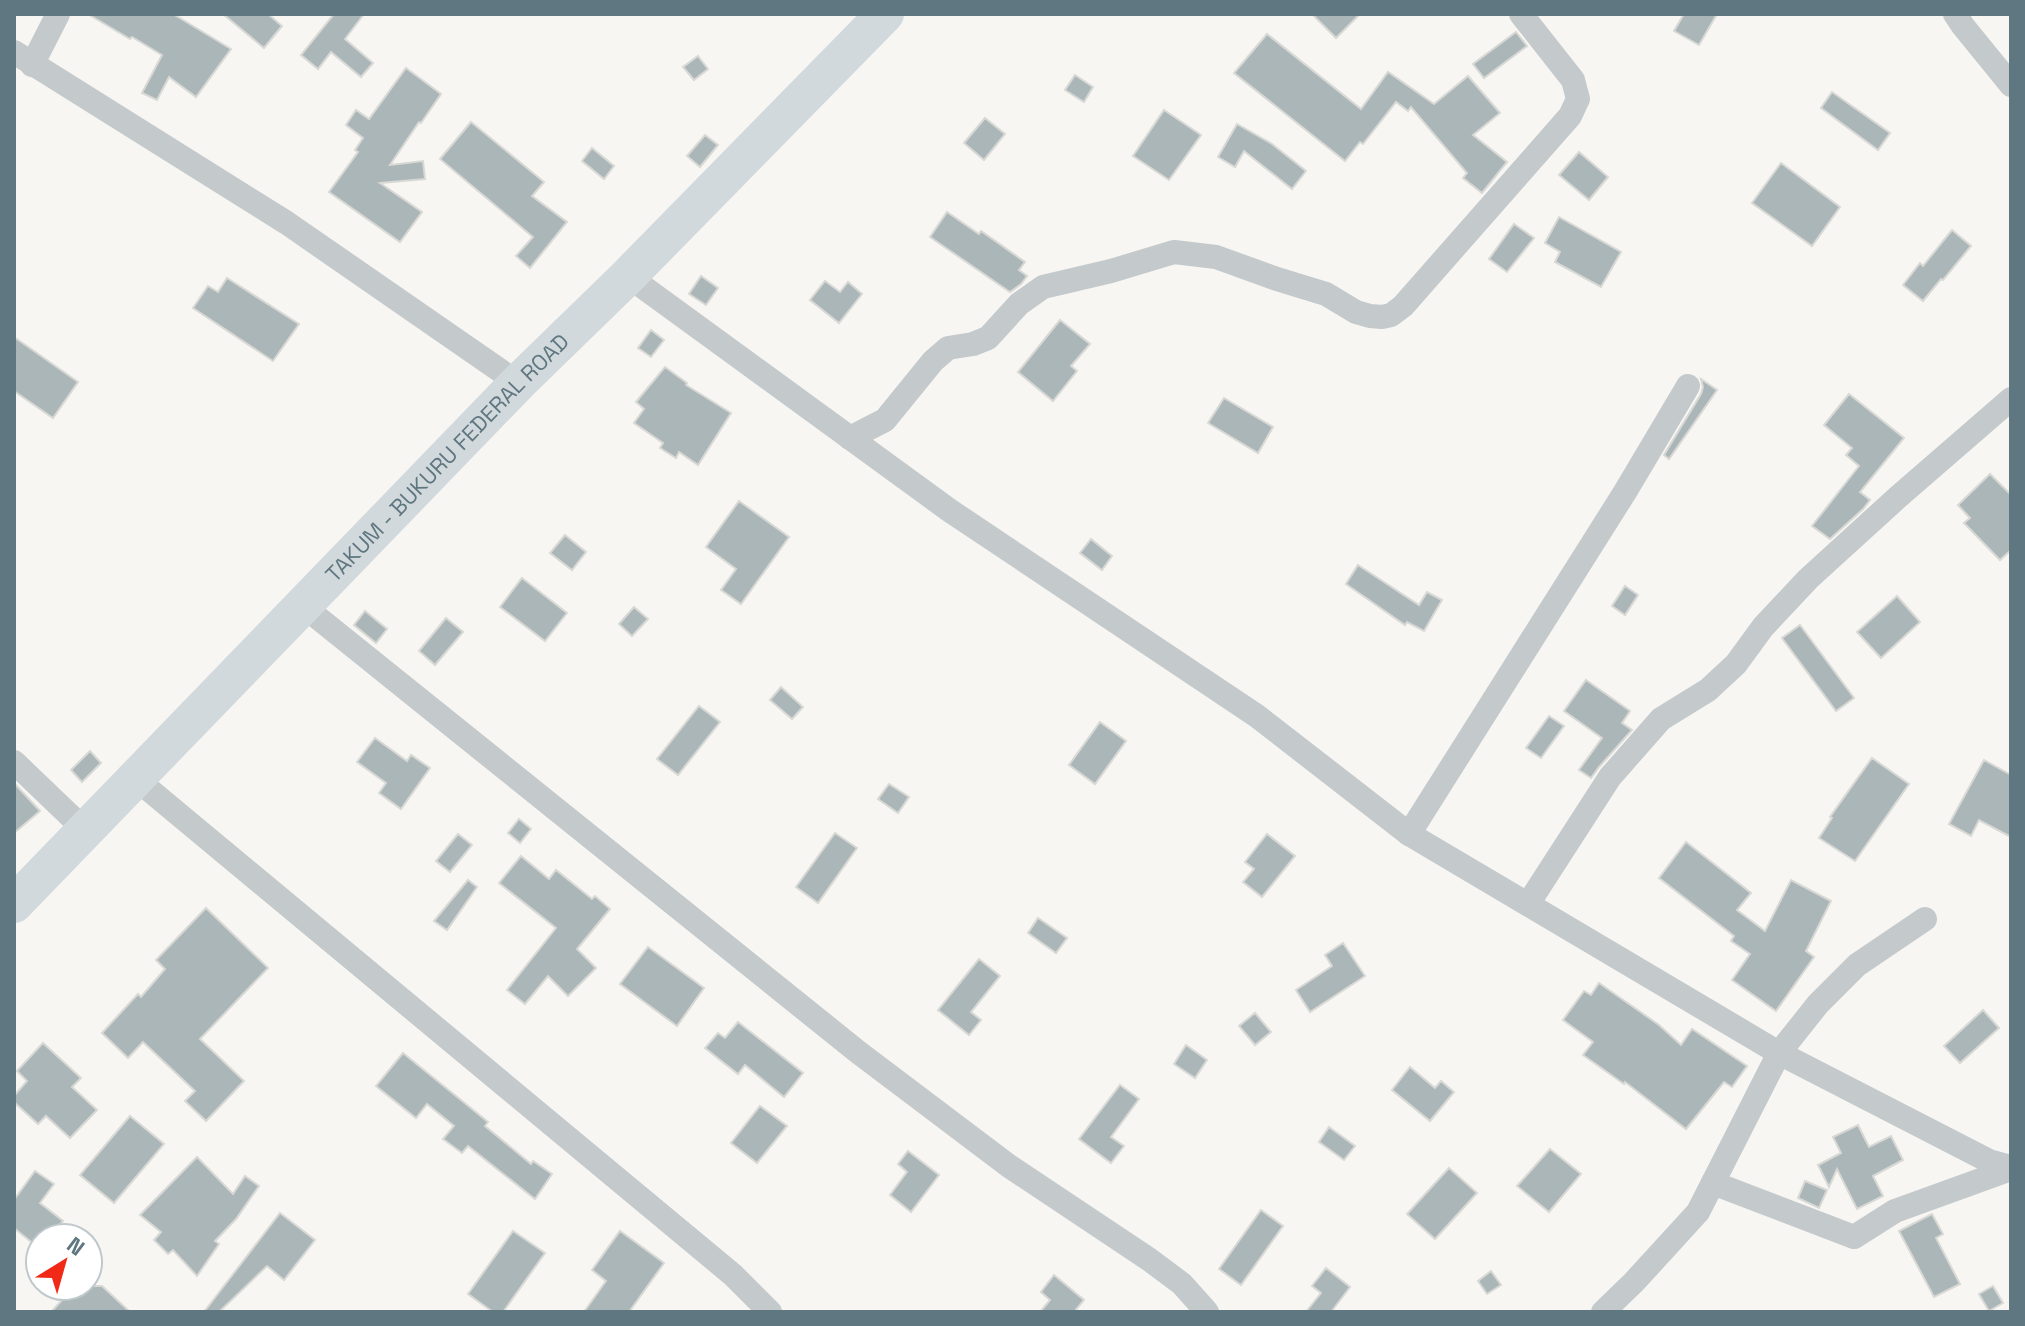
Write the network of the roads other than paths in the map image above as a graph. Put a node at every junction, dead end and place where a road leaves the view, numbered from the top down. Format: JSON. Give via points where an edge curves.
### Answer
{"nodes":[{"id":1,"x":58,"y":14,"type":"edge"},
{"id":2,"x":885,"y":14,"type":"edge"},
{"id":3,"x":1521,"y":14,"type":"edge"},
{"id":4,"x":1955,"y":14,"type":"edge"},
{"id":5,"x":23,"y":58,"type":"edge"},
{"id":6,"x":2011,"y":85,"type":"edge"},
{"id":7,"x":628,"y":276,"type":"junction"},
{"id":8,"x":518,"y":383,"type":"junction"},
{"id":9,"x":1688,"y":386,"type":"dead end"},
{"id":10,"x":2011,"y":399,"type":"edge"},
{"id":11,"x":850,"y":438,"type":"junction"},
{"id":12,"x":302,"y":605,"type":"junction"},
{"id":13,"x":14,"y":762,"type":"edge"},
{"id":14,"x":135,"y":778,"type":"junction"},
{"id":15,"x":85,"y":830,"type":"junction"},
{"id":16,"x":1409,"y":834,"type":"junction"},
{"id":17,"x":14,"y":904,"type":"edge"},
{"id":18,"x":1528,"y":904,"type":"junction"},
{"id":19,"x":1925,"y":919,"type":"dead end"},
{"id":20,"x":1779,"y":1053,"type":"junction"},
{"id":21,"x":2011,"y":1168,"type":"edge"},
{"id":22,"x":1713,"y":1183,"type":"junction"},
{"id":23,"x":770,"y":1312,"type":"edge"},
{"id":24,"x":1207,"y":1312,"type":"edge"},
{"id":25,"x":1603,"y":1312,"type":"edge"}],
"edges":[{"from":1,"to":5,"type":"street"},
{"from":2,"to":7,"type":"main road","name":"TAKUM - BUKURU FEDERAL ROAD"},
{"from":3,"to":11,"type":"street","via":[[1573,80],[1578,99],[1570,116],[1391,315],[1356,312],[1326,294],[1216,257],[1174,252],[1043,287],[988,338],[948,348],[885,420]]},
{"from":4,"to":6,"type":"street"},
{"from":5,"to":8,"type":"street","via":[[287,223]]},
{"from":7,"to":8,"type":"main road","name":"TAKUM - BUKURU FEDERAL ROAD"},
{"from":7,"to":11,"type":"street"},
{"from":8,"to":12,"type":"main road","name":"TAKUM - BUKURU FEDERAL ROAD"},
{"from":9,"to":16,"type":"street"},
{"from":10,"to":18,"type":"street","via":[[1808,579],[1708,690],[1661,719],[1610,777]]},
{"from":11,"to":16,"type":"street","via":[[1257,716]]},
{"from":12,"to":14,"type":"main road","name":"TAKUM - BUKURU FEDERAL ROAD"},
{"from":12,"to":24,"type":"street","via":[[858,1052],[1009,1166],[1150,1260]]},
{"from":13,"to":15,"type":"street"},
{"from":14,"to":15,"type":"main road","name":"TAKUM - BUKURU FEDERAL ROAD"},
{"from":14,"to":23,"type":"street","via":[[733,1275]]},
{"from":15,"to":17,"type":"main road","name":"TAKUM - BUKURU FEDERAL ROAD"},
{"from":16,"to":18,"type":"street"},
{"from":18,"to":20,"type":"street"},
{"from":19,"to":20,"type":"street","via":[[1857,965]]},
{"from":20,"to":21,"type":"street"},
{"from":20,"to":22,"type":"street"},
{"from":21,"to":22,"type":"street","via":[[1895,1211],[1854,1237]]},
{"from":22,"to":25,"type":"street","via":[[1698,1212]]}]}
